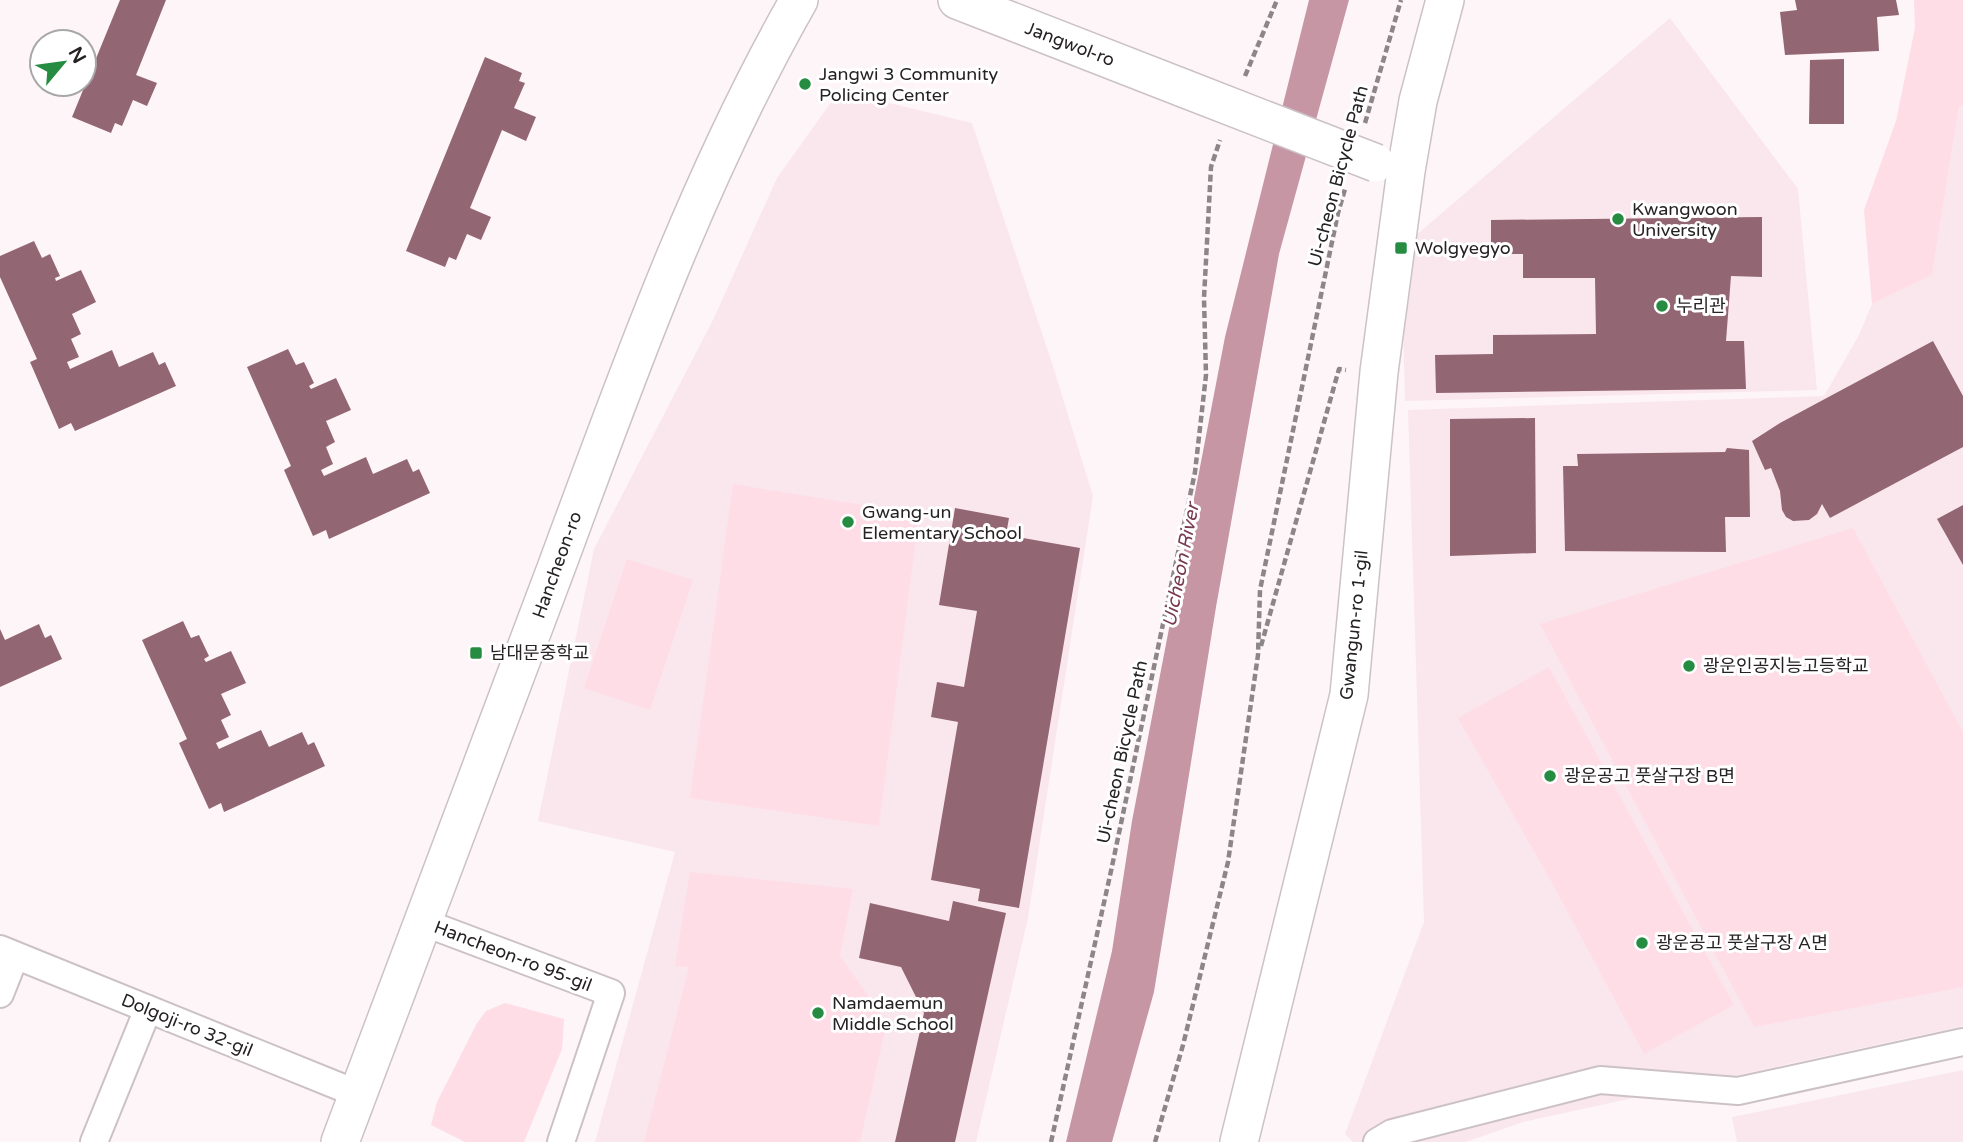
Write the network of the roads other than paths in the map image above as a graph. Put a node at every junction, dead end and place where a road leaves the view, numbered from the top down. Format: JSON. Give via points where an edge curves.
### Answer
{"nodes":[{"id":1,"x":799,"y":0,"type":"edge"},
{"id":2,"x":957,"y":0,"type":"edge"},
{"id":3,"x":1445,"y":0,"type":"edge"},
{"id":4,"x":1381,"y":156,"type":"junction"},
{"id":5,"x":425,"y":923,"type":"junction"},
{"id":6,"x":8,"y":953,"type":"edge"},
{"id":7,"x":0,"y":994,"type":"edge"},
{"id":8,"x":148,"y":1009,"type":"junction"},
{"id":9,"x":1963,"y":1042,"type":"edge"},
{"id":10,"x":358,"y":1094,"type":"junction"},
{"id":11,"x":94,"y":1142,"type":"edge"},
{"id":12,"x":340,"y":1142,"type":"edge"},
{"id":13,"x":561,"y":1142,"type":"edge"},
{"id":14,"x":1239,"y":1142,"type":"edge"},
{"id":15,"x":1377,"y":1142,"type":"edge"}],
"edges":[{"from":1,"to":5,"type":"street","name":"Hancheon-ro","via":[[712,170],[616,408]]},
{"from":2,"to":4,"type":"street","name":"Jangwol-ro","bridge":true,"via":[[1183,88]]},
{"from":3,"to":4,"type":"street","name":"Gwangun-ro 1-gil","via":[[1418,101]]},
{"from":4,"to":14,"type":"street","name":"Gwangun-ro 1-gil","via":[[1379,372],[1349,695]]},
{"from":5,"to":10,"type":"street","name":"Hancheon-ro"},
{"from":5,"to":13,"type":"street","name":"Hancheon-ro 95-gil","via":[[611,993]]},
{"from":6,"to":7,"type":"street","name":"Dolgoji-ro 32-gil"},
{"from":6,"to":8,"type":"street","name":"Dolgoji-ro 32-gil"},
{"from":8,"to":10,"type":"street","name":"Dolgoji-ro 32-gil"},
{"from":8,"to":11,"type":"street"},
{"from":9,"to":15,"type":"street","via":[[1738,1091],[1600,1080],[1392,1133]]},
{"from":10,"to":12,"type":"street","name":"Hancheon-ro"}]}
